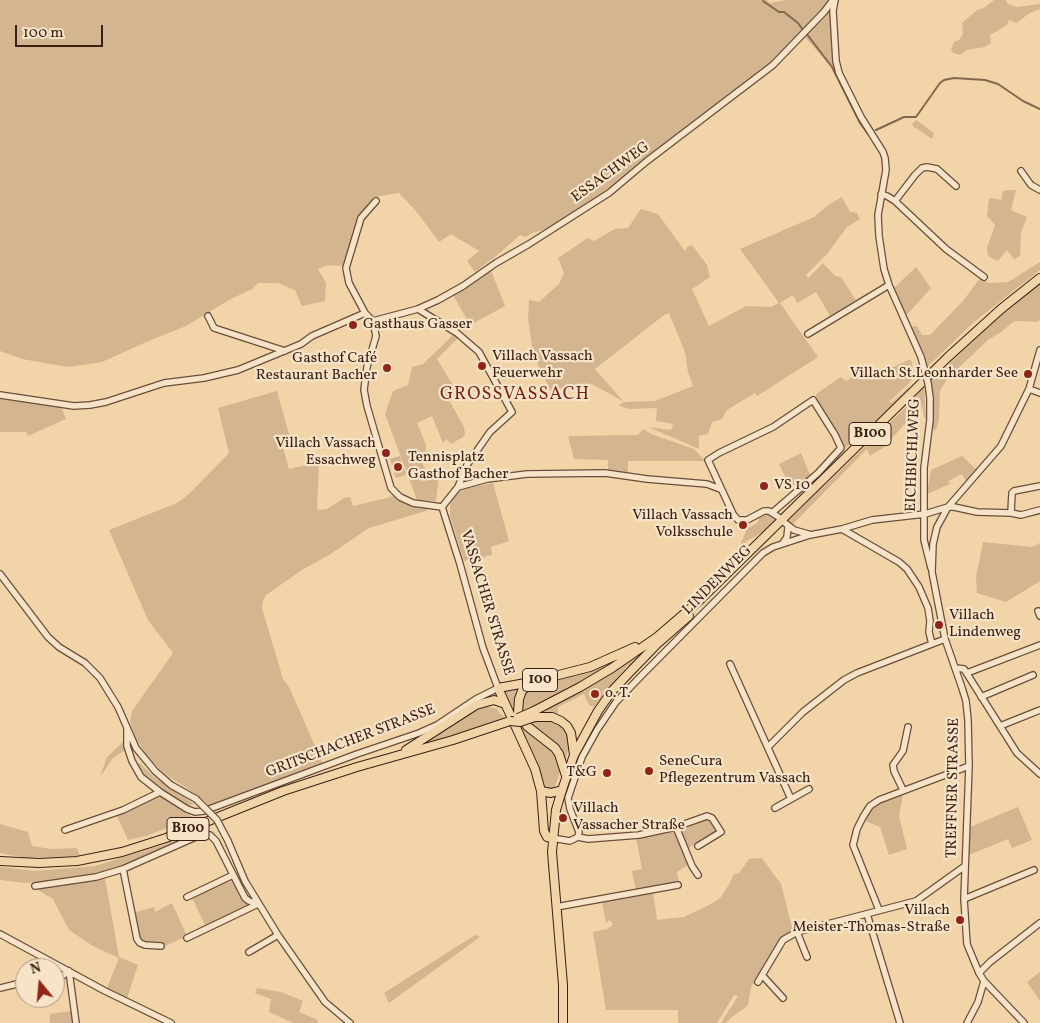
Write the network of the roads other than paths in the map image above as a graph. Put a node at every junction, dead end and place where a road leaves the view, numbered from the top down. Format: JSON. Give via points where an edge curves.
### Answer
{"nodes":[{"id":1,"x":834,"y":0,"type":"edge"},
{"id":2,"x":1021,"y":171,"type":"dead end"},
{"id":3,"x":956,"y":186,"type":"dead end"},
{"id":4,"x":1040,"y":190,"type":"edge"},
{"id":5,"x":881,"y":194,"type":"junction"},
{"id":6,"x":376,"y":201,"type":"dead end"},
{"id":7,"x":895,"y":201,"type":"junction"},
{"id":8,"x":984,"y":277,"type":"dead end"},
{"id":9,"x":1038,"y":280,"type":"edge"},
{"id":10,"x":889,"y":285,"type":"junction"},
{"id":11,"x":418,"y":309,"type":"junction"},
{"id":12,"x":365,"y":313,"type":"junction"},
{"id":13,"x":208,"y":316,"type":"dead end"},
{"id":14,"x":373,"y":321,"type":"junction"},
{"id":15,"x":808,"y":334,"type":"dead end"},
{"id":16,"x":1040,"y":350,"type":"edge"},
{"id":17,"x":285,"y":351,"type":"junction"},
{"id":18,"x":1029,"y":389,"type":"junction"},
{"id":19,"x":1040,"y":393,"type":"edge"},
{"id":20,"x":0,"y":395,"type":"edge"},
{"id":21,"x":458,"y":486,"type":"junction"},
{"id":22,"x":1040,"y":486,"type":"edge"},
{"id":23,"x":720,"y":489,"type":"junction"},
{"id":24,"x":442,"y":507,"type":"junction"},
{"id":25,"x":948,"y":507,"type":"junction"},
{"id":26,"x":1040,"y":510,"type":"edge"},
{"id":27,"x":773,"y":512,"type":"junction"},
{"id":28,"x":1012,"y":513,"type":"junction"},
{"id":29,"x":925,"y":514,"type":"junction"},
{"id":30,"x":780,"y":518,"type":"dead end"},
{"id":31,"x":842,"y":529,"type":"junction"},
{"id":32,"x":810,"y":535,"type":"junction"},
{"id":33,"x":783,"y":543,"type":"junction"},
{"id":34,"x":932,"y":572,"type":"junction"},
{"id":35,"x":0,"y":574,"type":"edge"},
{"id":36,"x":700,"y":601,"type":"junction"},
{"id":37,"x":657,"y":637,"type":"junction"},
{"id":38,"x":945,"y":639,"type":"junction"},
{"id":39,"x":932,"y":644,"type":"junction"},
{"id":40,"x":1040,"y":645,"type":"edge"},
{"id":41,"x":730,"y":664,"type":"dead end"},
{"id":42,"x":956,"y":668,"type":"junction"},
{"id":43,"x":967,"y":673,"type":"junction"},
{"id":44,"x":1033,"y":675,"type":"dead end"},
{"id":45,"x":531,"y":682,"type":"junction"},
{"id":46,"x":498,"y":688,"type":"junction"},
{"id":47,"x":981,"y":696,"type":"junction"},
{"id":48,"x":505,"y":704,"type":"junction"},
{"id":49,"x":1040,"y":710,"type":"edge"},
{"id":50,"x":535,"y":714,"type":"junction"},
{"id":51,"x":1000,"y":726,"type":"junction"},
{"id":52,"x":908,"y":727,"type":"dead end"},
{"id":53,"x":127,"y":728,"type":"junction"},
{"id":54,"x":768,"y":746,"type":"junction"},
{"id":55,"x":398,"y":756,"type":"junction"},
{"id":56,"x":574,"y":756,"type":"junction"},
{"id":57,"x":969,"y":766,"type":"junction"},
{"id":58,"x":1040,"y":774,"type":"edge"},
{"id":59,"x":566,"y":776,"type":"junction"},
{"id":60,"x":809,"y":789,"type":"dead end"},
{"id":61,"x":562,"y":790,"type":"junction"},
{"id":62,"x":903,"y":790,"type":"junction"},
{"id":63,"x":541,"y":791,"type":"junction"},
{"id":64,"x":160,"y":792,"type":"junction"},
{"id":65,"x":791,"y":799,"type":"junction"},
{"id":66,"x":775,"y":808,"type":"dead end"},
{"id":67,"x":676,"y":827,"type":"junction"},
{"id":68,"x":64,"y":830,"type":"dead end"},
{"id":69,"x":578,"y":837,"type":"junction"},
{"id":70,"x":552,"y":838,"type":"junction"},
{"id":71,"x":698,"y":846,"type":"dead end"},
{"id":72,"x":0,"y":861,"type":"edge"},
{"id":73,"x":965,"y":866,"type":"junction"},
{"id":74,"x":123,"y":869,"type":"junction"},
{"id":75,"x":1034,"y":870,"type":"dead end"},
{"id":76,"x":233,"y":875,"type":"junction"},
{"id":77,"x":698,"y":875,"type":"dead end"},
{"id":78,"x":678,"y":885,"type":"dead end"},
{"id":79,"x":35,"y":886,"type":"dead end"},
{"id":80,"x":187,"y":897,"type":"dead end"},
{"id":81,"x":964,"y":899,"type":"junction"},
{"id":82,"x":258,"y":904,"type":"junction"},
{"id":83,"x":556,"y":907,"type":"junction"},
{"id":84,"x":879,"y":910,"type":"junction"},
{"id":85,"x":867,"y":914,"type":"junction"},
{"id":86,"x":1040,"y":923,"type":"edge"},
{"id":87,"x":797,"y":932,"type":"junction"},
{"id":88,"x":0,"y":934,"type":"edge"},
{"id":89,"x":278,"y":934,"type":"junction"},
{"id":90,"x":186,"y":938,"type":"dead end"},
{"id":91,"x":162,"y":946,"type":"dead end"},
{"id":92,"x":249,"y":952,"type":"dead end"},
{"id":93,"x":807,"y":957,"type":"dead end"},
{"id":94,"x":69,"y":971,"type":"junction"},
{"id":95,"x":979,"y":973,"type":"junction"},
{"id":96,"x":65,"y":974,"type":"edge"},
{"id":97,"x":762,"y":975,"type":"junction"},
{"id":98,"x":984,"y":981,"type":"junction"},
{"id":99,"x":758,"y":982,"type":"dead end"},
{"id":100,"x":15,"y":984,"type":"edge"},
{"id":101,"x":0,"y":988,"type":"edge"},
{"id":102,"x":783,"y":998,"type":"dead end"},
{"id":103,"x":76,"y":1023,"type":"edge"},
{"id":104,"x":171,"y":1023,"type":"edge"},
{"id":105,"x":350,"y":1023,"type":"edge"},
{"id":106,"x":563,"y":1023,"type":"edge"},
{"id":107,"x":900,"y":1023,"type":"edge"},
{"id":108,"x":967,"y":1023,"type":"edge"},
{"id":109,"x":1024,"y":1023,"type":"edge"}],
"edges":[{"from":1,"to":5,"type":"street","name":"EICHBICHLWEG","via":[[836,61],[861,118],[883,152],[886,170]]},
{"from":1,"to":11,"type":"street","name":"ESSACHWEG","via":[[773,66],[609,193],[463,286]]},
{"from":2,"to":4,"type":"street"},
{"from":3,"to":7,"type":"street","via":[[937,169],[922,168]]},
{"from":5,"to":7,"type":"street"},
{"from":5,"to":10,"type":"street","name":"EICHBICHLWEG","via":[[879,236]]},
{"from":6,"to":12,"type":"street","via":[[361,218],[346,268],[349,283]]},
{"from":7,"to":8,"type":"street","via":[[946,250]]},
{"from":9,"to":36,"type":"main road","number":"B100","via":[[948,357]]},
{"from":10,"to":15,"type":"street"},
{"from":10,"to":29,"type":"street","name":"EICHBICHLWEG","bridge":true,"via":[[926,371],[930,420],[924,468]]},
{"from":11,"to":14,"type":"street","name":"ESSACHWEG"},
{"from":11,"to":21,"type":"street","via":[[457,333],[479,352],[512,412],[490,432],[467,465]]},
{"from":12,"to":14,"type":"street"},
{"from":12,"to":17,"type":"street"},
{"from":13,"to":17,"type":"street","via":[[214,328]]},
{"from":14,"to":24,"type":"street","via":[[376,336],[364,390],[391,488],[413,503]]},
{"from":16,"to":18,"type":"street","name":"TREFFNER STRASSE"},
{"from":17,"to":20,"type":"street","via":[[238,370],[164,382],[123,398],[90,406]]},
{"from":18,"to":19,"type":"street"},
{"from":18,"to":25,"type":"street","name":"TREFFNER STRASSE","via":[[1001,446]]},
{"from":21,"to":23,"type":"street","via":[[527,474],[605,473],[707,484]]},
{"from":21,"to":24,"type":"street"},
{"from":22,"to":28,"type":"street","via":[[1012,492]]},
{"from":23,"to":27,"type":"street","via":[[738,520],[747,520],[764,511]]},
{"from":23,"to":27,"type":"street","via":[[708,460],[773,427],[813,400],[840,448],[818,474]]},
{"from":24,"to":46,"type":"street","name":"VASSACHER STRASSE","via":[[483,648]]},
{"from":25,"to":28,"type":"street"},
{"from":25,"to":29,"type":"street","name":"LINDENWEG"},
{"from":25,"to":34,"type":"street","name":"TREFFNER STRASSE","via":[[934,536]]},
{"from":26,"to":28,"type":"street","via":[[1021,515]]},
{"from":27,"to":30,"type":"street"},
{"from":29,"to":31,"type":"street","name":"LINDENWEG","via":[[872,520]]},
{"from":29,"to":34,"type":"street","name":"EICHBICHLWEG","via":[[924,540]]},
{"from":31,"to":32,"type":"street","name":"LINDENWEG"},
{"from":31,"to":39,"type":"street","via":[[899,562],[914,577],[928,608]]},
{"from":32,"to":33,"type":"street","name":"LINDENWEG"},
{"from":32,"to":33,"type":"street","via":[[787,525],[787,537]]},
{"from":33,"to":69,"type":"street","name":"LINDENWEG","via":[[763,553],[616,702],[582,757],[570,792],[568,804]]},
{"from":34,"to":38,"type":"street","name":"TREFFNER STRASSE"},
{"from":35,"to":53,"type":"street","name":"GRITSCHACHER STRASSE","via":[[48,637],[100,678]]},
{"from":36,"to":37,"type":"main road","number":"B100"},
{"from":36,"to":56,"type":"main road","via":[[695,611],[657,644],[612,691]]},
{"from":37,"to":45,"type":"main road","number":"100","via":[[646,639],[631,650],[597,664]]},
{"from":37,"to":50,"type":"main road","number":"B100","via":[[594,680]]},
{"from":38,"to":39,"type":"street"},
{"from":38,"to":42,"type":"street","name":"TREFFNER STRASSE"},
{"from":39,"to":54,"type":"street","via":[[844,680],[803,712]]},
{"from":40,"to":43,"type":"street"},
{"from":41,"to":54,"type":"street"},
{"from":42,"to":43,"type":"street"},
{"from":42,"to":57,"type":"street","name":"TREFFNER STRASSE","via":[[966,701]]},
{"from":43,"to":47,"type":"street"},
{"from":44,"to":47,"type":"street"},
{"from":45,"to":46,"type":"main road","number":"100"},
{"from":45,"to":59,"type":"main road","number":"100","via":[[522,691],[518,713],[527,726],[555,748]]},
{"from":46,"to":48,"type":"main road","name":"VASSACHER STRASSE"},
{"from":46,"to":64,"type":"street","name":"GRITSCHACHER STRASSE","via":[[419,733],[204,811],[187,809]]},
{"from":47,"to":51,"type":"street"},
{"from":48,"to":55,"type":"main road","number":"100","via":[[494,700],[476,705]]},
{"from":48,"to":63,"type":"main road","name":"VASSACHER STRASSE","via":[[535,769]]},
{"from":49,"to":51,"type":"street"},
{"from":50,"to":55,"type":"main road","number":"B100","bridge":true,"via":[[520,722],[510,722]]},
{"from":50,"to":56,"type":"main road","via":[[552,717],[567,726]]},
{"from":51,"to":58,"type":"street","via":[[1017,752]]},
{"from":52,"to":62,"type":"street","via":[[903,751],[893,765]]},
{"from":53,"to":64,"type":"street","name":"GRITSCHACHER STRASSE","via":[[127,746],[136,768],[141,777]]},
{"from":53,"to":82,"type":"street","name":"GRITSCHACHER STRASSE","bridge":true,"via":[[136,748],[155,771],[171,785],[196,799],[217,820]]},
{"from":54,"to":65,"type":"street"},
{"from":55,"to":72,"type":"main road","number":"B100","via":[[283,790],[166,838],[122,852],[77,861]]},
{"from":56,"to":59,"type":"main road"},
{"from":57,"to":62,"type":"street"},
{"from":57,"to":73,"type":"street","name":"TREFFNER STRASSE"},
{"from":59,"to":61,"type":"main road"},
{"from":60,"to":65,"type":"street"},
{"from":61,"to":63,"type":"main road"},
{"from":61,"to":70,"type":"main road"},
{"from":62,"to":84,"type":"street","via":[[870,806],[857,829],[853,845]]},
{"from":63,"to":70,"type":"main road","name":"VASSACHER STRASSE","via":[[544,831],[547,837]]},
{"from":64,"to":68,"type":"street","via":[[129,808]]},
{"from":65,"to":66,"type":"street"},
{"from":67,"to":69,"type":"street","via":[[639,835]]},
{"from":67,"to":71,"type":"street","via":[[707,816],[712,818],[721,832]]},
{"from":67,"to":77,"type":"street"},
{"from":69,"to":70,"type":"street","via":[[570,841]]},
{"from":70,"to":83,"type":"main road","name":"VASSACHER STRASSE"},
{"from":73,"to":81,"type":"street","name":"TREFFNER STRASSE"},
{"from":73,"to":84,"type":"street","via":[[916,901]]},
{"from":74,"to":76,"type":"street","via":[[198,836],[210,835]]},
{"from":74,"to":79,"type":"street","via":[[96,877]]},
{"from":74,"to":91,"type":"street","via":[[137,939],[145,945]]},
{"from":75,"to":81,"type":"street"},
{"from":76,"to":80,"type":"street"},
{"from":76,"to":82,"type":"street","via":[[245,898]]},
{"from":78,"to":83,"type":"street"},
{"from":81,"to":95,"type":"street","name":"TREFFNER STRASSE","via":[[967,944]]},
{"from":82,"to":89,"type":"street","name":"GRITSCHACHER STRASSE"},
{"from":82,"to":90,"type":"street"},
{"from":83,"to":106,"type":"main road","name":"VASSACHER STRASSE"},
{"from":84,"to":85,"type":"street"},
{"from":85,"to":87,"type":"street"},
{"from":85,"to":107,"type":"street"},
{"from":86,"to":95,"type":"street"},
{"from":87,"to":93,"type":"street"},
{"from":87,"to":97,"type":"street","via":[[783,940]]},
{"from":88,"to":94,"type":"street"},
{"from":89,"to":92,"type":"street"},
{"from":89,"to":105,"type":"street","name":"GRITSCHACHER STRASSE","via":[[325,1002]]},
{"from":94,"to":96,"type":"street"},
{"from":94,"to":103,"type":"street"},
{"from":94,"to":104,"type":"street"},
{"from":95,"to":98,"type":"street","name":"TREFFNER STRASSE"},
{"from":97,"to":99,"type":"street"},
{"from":97,"to":102,"type":"street"},
{"from":98,"to":108,"type":"street"},
{"from":98,"to":109,"type":"street","name":"TREFFNER STRASSE"},
{"from":100,"to":101,"type":"street"}]}
